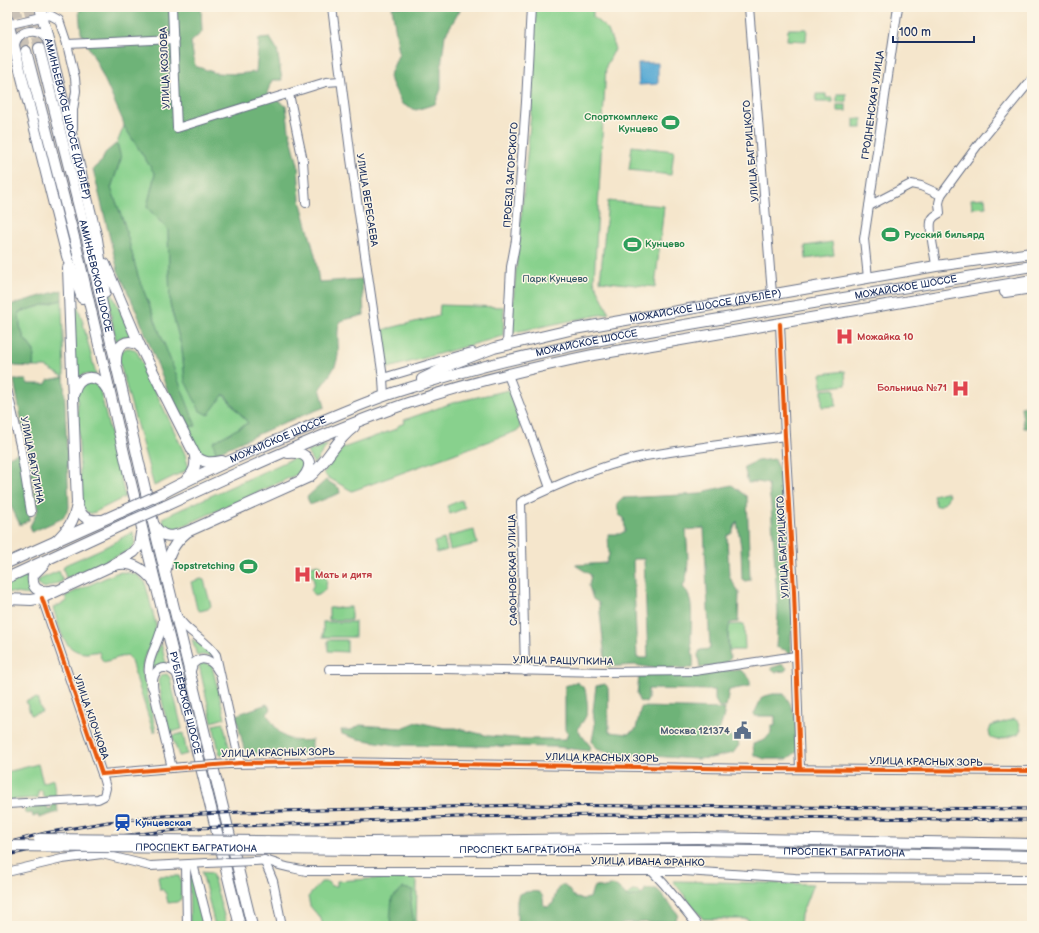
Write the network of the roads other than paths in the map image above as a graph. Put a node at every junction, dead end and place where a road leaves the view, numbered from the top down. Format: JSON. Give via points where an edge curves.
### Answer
{"nodes":[{"id":1,"x":172,"y":7,"type":"edge"},
{"id":2,"x":332,"y":7,"type":"edge"},
{"id":3,"x":530,"y":7,"type":"edge"},
{"id":4,"x":749,"y":7,"type":"edge"},
{"id":5,"x":898,"y":7,"type":"edge"},
{"id":6,"x":41,"y":12,"type":"edge"},
{"id":7,"x":8,"y":23,"type":"edge"},
{"id":8,"x":174,"y":39,"type":"junction"},
{"id":9,"x":49,"y":42,"type":"junction"},
{"id":10,"x":67,"y":44,"type":"junction"},
{"id":11,"x":38,"y":48,"type":"tunnel mouth"},
{"id":12,"x":15,"y":50,"type":"junction"},
{"id":13,"x":26,"y":51,"type":"tunnel mouth"},
{"id":14,"x":1032,"y":79,"type":"edge"},
{"id":15,"x":341,"y":81,"type":"junction"},
{"id":16,"x":289,"y":94,"type":"junction"},
{"id":17,"x":74,"y":146,"type":"junction"},
{"id":18,"x":941,"y":195,"type":"junction"},
{"id":19,"x":306,"y":203,"type":"dead end"},
{"id":20,"x":869,"y":206,"type":"junction"},
{"id":21,"x":97,"y":239,"type":"junction"},
{"id":22,"x":1032,"y":254,"type":"edge"},
{"id":23,"x":67,"y":256,"type":"junction"},
{"id":24,"x":936,"y":266,"type":"junction"},
{"id":25,"x":1032,"y":266,"type":"edge"},
{"id":26,"x":868,"y":278,"type":"junction"},
{"id":27,"x":1032,"y":280,"type":"edge"},
{"id":28,"x":936,"y":282,"type":"junction"},
{"id":29,"x":1032,"y":288,"type":"edge"},
{"id":30,"x":772,"y":294,"type":"junction"},
{"id":31,"x":937,"y":297,"type":"junction"},
{"id":32,"x":780,"y":324,"type":"junction"},
{"id":33,"x":507,"y":344,"type":"junction"},
{"id":34,"x":140,"y":346,"type":"junction"},
{"id":35,"x":112,"y":348,"type":"junction"},
{"id":36,"x":494,"y":348,"type":"junction"},
{"id":37,"x":99,"y":349,"type":"junction"},
{"id":38,"x":116,"y":364,"type":"junction"},
{"id":39,"x":508,"y":375,"type":"junction"},
{"id":40,"x":383,"y":378,"type":"junction"},
{"id":41,"x":7,"y":389,"type":"edge"},
{"id":42,"x":109,"y":392,"type":"junction"},
{"id":43,"x":396,"y":392,"type":"junction"},
{"id":44,"x":384,"y":396,"type":"junction"},
{"id":45,"x":73,"y":401,"type":"junction"},
{"id":46,"x":366,"y":419,"type":"junction"},
{"id":47,"x":785,"y":436,"type":"junction"},
{"id":48,"x":280,"y":454,"type":"junction"},
{"id":49,"x":195,"y":456,"type":"junction"},
{"id":50,"x":233,"y":460,"type":"junction"},
{"id":51,"x":130,"y":479,"type":"joint"},
{"id":52,"x":300,"y":481,"type":"junction"},
{"id":53,"x":182,"y":483,"type":"junction"},
{"id":54,"x":550,"y":488,"type":"junction"},
{"id":55,"x":77,"y":504,"type":"junction"},
{"id":56,"x":149,"y":506,"type":"joint"},
{"id":57,"x":31,"y":512,"type":"dead end"},
{"id":58,"x":104,"y":520,"type":"junction"},
{"id":59,"x":153,"y":524,"type":"junction"},
{"id":60,"x":142,"y":527,"type":"junction"},
{"id":61,"x":189,"y":531,"type":"junction"},
{"id":62,"x":55,"y":542,"type":"junction"},
{"id":63,"x":54,"y":556,"type":"junction"},
{"id":64,"x":7,"y":563,"type":"edge"},
{"id":65,"x":109,"y":567,"type":"junction"},
{"id":66,"x":166,"y":577,"type":"junction"},
{"id":67,"x":7,"y":578,"type":"edge"},
{"id":68,"x":157,"y":585,"type":"junction"},
{"id":69,"x":58,"y":590,"type":"junction"},
{"id":70,"x":42,"y":598,"type":"junction"},
{"id":71,"x":7,"y":599,"type":"edge"},
{"id":72,"x":175,"y":612,"type":"junction"},
{"id":73,"x":164,"y":616,"type":"junction"},
{"id":74,"x":796,"y":656,"type":"junction"},
{"id":75,"x":329,"y":669,"type":"dead end"},
{"id":76,"x":525,"y":671,"type":"junction"},
{"id":77,"x":190,"y":675,"type":"junction"},
{"id":78,"x":220,"y":675,"type":"junction"},
{"id":79,"x":180,"y":678,"type":"junction"},
{"id":80,"x":154,"y":693,"type":"junction"},
{"id":81,"x":240,"y":763,"type":"junction"},
{"id":82,"x":172,"y":768,"type":"junction"},
{"id":83,"x":800,"y":769,"type":"junction"},
{"id":84,"x":1032,"y":771,"type":"edge"},
{"id":85,"x":102,"y":774,"type":"junction"},
{"id":86,"x":7,"y":804,"type":"edge"},
{"id":87,"x":7,"y":839,"type":"edge"},
{"id":88,"x":1032,"y":844,"type":"edge"},
{"id":89,"x":7,"y":846,"type":"edge"},
{"id":90,"x":1032,"y":856,"type":"edge"},
{"id":91,"x":264,"y":860,"type":"junction"},
{"id":92,"x":189,"y":865,"type":"junction"},
{"id":93,"x":652,"y":871,"type":"junction"},
{"id":94,"x":7,"y":872,"type":"edge"},
{"id":95,"x":1032,"y":879,"type":"edge"},
{"id":96,"x":187,"y":926,"type":"edge"},
{"id":97,"x":209,"y":926,"type":"edge"},
{"id":98,"x":240,"y":926,"type":"edge"},
{"id":99,"x":252,"y":926,"type":"edge"},
{"id":100,"x":282,"y":926,"type":"edge"},
{"id":101,"x":698,"y":926,"type":"edge"}],
"edges":[{"from":1,"to":8,"type":"street","name":"УЛИЦА КОЗЛОВА"},
{"from":2,"to":15,"type":"street","name":"УЛИЦА ВЕРЕСАЕВА"},
{"from":3,"to":33,"type":"street","name":"ПРОЕЗД ЗАГОРСКОГО","via":[[526,102]]},
{"from":4,"to":30,"type":"street","name":"УЛИЦА БАГРИЦКОГО"},
{"from":5,"to":20,"type":"street","name":"ГРОДНЕНСКАЯ УЛИЦА"},
{"from":6,"to":7,"type":"street"},
{"from":6,"to":9,"type":"main road","name":"АМИНЬЕВСКОЕ ШОССЕ (ДУБЛЁР)"},
{"from":6,"to":10,"type":"street","via":[[58,20]]},
{"from":7,"to":12,"type":"main road"},
{"from":8,"to":10,"type":"street"},
{"from":8,"to":16,"type":"street","name":"УЛИЦА КОЗЛОВА","via":[[177,128]]},
{"from":9,"to":12,"type":"street","via":[[40,32],[28,31],[18,38]]},
{"from":9,"to":17,"type":"main road","name":"АМИНЬЕВСКОЕ ШОССЕ (ДУБЛЁР)"},
{"from":10,"to":17,"type":"street","via":[[76,91],[73,110]]},
{"from":11,"to":35,"type":"main road","name":"АМИНЬЕВСКОЕ ШОССЕ"},
{"from":12,"to":23,"type":"main road"},
{"from":13,"to":37,"type":"main road","name":"АМИНЬЕВСКОЕ ШОССЕ","via":[[75,241]]},
{"from":14,"to":18,"type":"street","via":[[980,142]]},
{"from":15,"to":16,"type":"street","via":[[326,82]]},
{"from":15,"to":40,"type":"street","name":"УЛИЦА ВЕРЕСАЕВА","via":[[350,159]]},
{"from":16,"to":19,"type":"street","via":[[303,161]]},
{"from":17,"to":21,"type":"main road","name":"АМИНЬЕВСКОЕ ШОССЕ (ДУБЛЁР)"},
{"from":18,"to":20,"type":"street","via":[[911,184]]},
{"from":18,"to":24,"type":"street","via":[[940,213],[931,221]]},
{"from":20,"to":26,"type":"street","name":"ГРОДНЕНСКАЯ УЛИЦА","via":[[864,231]]},
{"from":21,"to":34,"type":"main road"},
{"from":21,"to":35,"type":"main road","name":"АМИНЬЕВСКОЕ ШОССЕ (ДУБЛЁР)"},
{"from":22,"to":24,"type":"main road","name":"МОЖАЙСКОЕ ШОССЕ (ДУБЛЁР)"},
{"from":22,"to":28,"type":"main road"},
{"from":23,"to":37,"type":"main road"},
{"from":23,"to":45,"type":"main road"},
{"from":24,"to":26,"type":"main road","name":"МОЖАЙСКОЕ ШОССЕ (ДУБЛЁР)"},
{"from":25,"to":28,"type":"main road","name":"МОЖАЙСКОЕ ШОССЕ"},
{"from":26,"to":30,"type":"main road","name":"МОЖАЙСКОЕ ШОССЕ (ДУБЛЁР)"},
{"from":27,"to":31,"type":"main road","name":"МОЖАЙСКОЕ ШОССЕ"},
{"from":28,"to":43,"type":"main road","name":"МОЖАЙСКОЕ ШОССЕ","via":[[588,342],[497,362]]},
{"from":29,"to":31,"type":"main road"},
{"from":30,"to":33,"type":"main road","name":"МОЖАЙСКОЕ ШОССЕ (ДУБЛЁР)","via":[[574,329]]},
{"from":31,"to":32,"type":"main road","name":"МОЖАЙСКОЕ ШОССЕ"},
{"from":32,"to":39,"type":"main road","name":"МОЖАЙСКОЕ ШОССЕ","via":[[592,356]]},
{"from":32,"to":47,"type":"street","name":"УЛИЦА БАГРИЦКОГО"},
{"from":33,"to":36,"type":"main road","name":"МОЖАЙСКОЕ ШОССЕ (ДУБЛЁР)"},
{"from":34,"to":38,"type":"main road","via":[[134,342],[122,344],[117,350]]},
{"from":34,"to":49,"type":"main road"},
{"from":35,"to":38,"type":"main road","name":"АМИНЬЕВСКОЕ ШОССЕ"},
{"from":36,"to":40,"type":"street","name":"МОЖАЙСКОЕ ШОССЕ (ДУБЛЁР)","via":[[456,356]]},
{"from":36,"to":43,"type":"main road","via":[[452,364]]},
{"from":37,"to":42,"type":"main road","name":"АМИНЬЕВСКОЕ ШОССЕ"},
{"from":38,"to":56,"type":"main road","name":"АМИНЬЕВСКОЕ ШОССЕ"},
{"from":39,"to":46,"type":"main road","name":"МОЖАЙСКОЕ ШОССЕ","via":[[456,388]]},
{"from":39,"to":54,"type":"street"},
{"from":40,"to":44,"type":"street","name":"УЛИЦА ВЕРЕСАЕВА"},
{"from":41,"to":57,"type":"street","name":"УЛИЦА ВАТУТИНА","via":[[20,445]]},
{"from":42,"to":45,"type":"main road","via":[[102,382],[86,378],[76,385]]},
{"from":42,"to":51,"type":"main road","name":"АМИНЬЕВСКОЕ ШОССЕ"},
{"from":43,"to":44,"type":"main road","name":"МОЖАЙСКОЕ ШОССЕ"},
{"from":44,"to":50,"type":"main road","name":"МОЖАЙСКОЕ ШОССЕ"},
{"from":45,"to":55,"type":"main road"},
{"from":46,"to":48,"type":"main road","name":"МОЖАЙСКОЕ ШОССЕ"},
{"from":46,"to":52,"type":"main road","via":[[340,439],[316,472]]},
{"from":47,"to":54,"type":"street","name":"САФОНОВСКАЯ УЛИЦА","via":[[640,457]]},
{"from":47,"to":74,"type":"street","name":"УЛИЦА БАГРИЦКОГО"},
{"from":48,"to":52,"type":"main road","via":[[299,453],[308,458],[309,468]]},
{"from":48,"to":63,"type":"main road","name":"МОЖАЙСКОЕ ШОССЕ","bridge":true},
{"from":49,"to":50,"type":"main road","via":[[209,463]]},
{"from":49,"to":53,"type":"main road","via":[[194,470]]},
{"from":50,"to":53,"type":"main road","name":"МОЖАЙСКОЕ ШОССЕ"},
{"from":51,"to":60,"type":"main road","name":"РУБЛЁВСКОЕ ШОССЕ"},
{"from":52,"to":61,"type":"main road"},
{"from":53,"to":58,"type":"main road","name":"МОЖАЙСКОЕ ШОССЕ","bridge":true},
{"from":54,"to":76,"type":"street","name":"САФОНОВСКАЯ УЛИЦА","via":[[521,502]]},
{"from":55,"to":58,"type":"main road","via":[[85,518]]},
{"from":55,"to":62,"type":"main road","via":[[71,523]]},
{"from":56,"to":59,"type":"main road","name":"РУБЛЁВСКОЕ ШОССЕ"},
{"from":58,"to":62,"type":"main road","name":"МОЖАЙСКОЕ ШОССЕ"},
{"from":59,"to":61,"type":"main road","via":[[166,536]]},
{"from":59,"to":66,"type":"main road","name":"РУБЛЁВСКОЕ ШОССЕ"},
{"from":60,"to":65,"type":"main road","via":[[138,548]]},
{"from":60,"to":68,"type":"main road","name":"РУБЛЁВСКОЕ ШОССЕ"},
{"from":61,"to":66,"type":"main road","via":[[170,553]]},
{"from":62,"to":64,"type":"main road","name":"МОЖАЙСКОЕ ШОССЕ"},
{"from":63,"to":67,"type":"main road"},
{"from":63,"to":69,"type":"main road","via":[[36,571],[32,581],[42,592]]},
{"from":65,"to":68,"type":"main road","via":[[123,563],[135,566],[150,576]]},
{"from":65,"to":69,"type":"main road"},
{"from":66,"to":72,"type":"main road","name":"РУБЛЁВСКОЕ ШОССЕ"},
{"from":68,"to":73,"type":"main road","name":"РУБЛЁВСКОЕ ШОССЕ"},
{"from":69,"to":70,"type":"main road"},
{"from":70,"to":71,"type":"main road"},
{"from":70,"to":85,"type":"street","name":"УЛИЦА КЛОЧКОВА"},
{"from":72,"to":77,"type":"main road","name":"РУБЛЁВСКОЕ ШОССЕ"},
{"from":72,"to":78,"type":"street","via":[[183,624],[211,648],[218,662]]},
{"from":73,"to":79,"type":"main road","name":"РУБЛЁВСКОЕ ШОССЕ"},
{"from":73,"to":80,"type":"street","via":[[160,636],[147,667]]},
{"from":74,"to":76,"type":"street","name":"УЛИЦА РАЩУПКИНА","via":[[695,671]]},
{"from":74,"to":83,"type":"street","name":"УЛИЦА БАГРИЦКОГО"},
{"from":75,"to":76,"type":"street","name":"УЛИЦА РАЩУПКИНА"},
{"from":77,"to":78,"type":"street","via":[[193,664],[200,659],[212,663]]},
{"from":77,"to":99,"type":"main road","name":"РУБЛЁВСКОЕ ШОССЕ"},
{"from":78,"to":81,"type":"street"},
{"from":79,"to":80,"type":"street","via":[[169,668],[158,670],[154,676]]},
{"from":79,"to":98,"type":"main road","name":"РУБЛЁВСКОЕ ШОССЕ"},
{"from":80,"to":82,"type":"street"},
{"from":81,"to":82,"type":"street","name":"УЛИЦА КРАСНЫХ ЗОРЬ","bridge":true},
{"from":81,"to":83,"type":"street","name":"УЛИЦА КРАСНЫХ ЗОРЬ","via":[[335,762]]},
{"from":82,"to":85,"type":"street","name":"УЛИЦА КЛОЧКОВА"},
{"from":83,"to":84,"type":"street","name":"УЛИЦА КРАСНЫХ ЗОРЬ"},
{"from":85,"to":86,"type":"street","via":[[106,793],[98,799]]},
{"from":87,"to":88,"type":"main road","name":"ПРОСПЕКТ БАГРАТИОНА","bridge":true,"via":[[368,842],[697,838]]},
{"from":89,"to":90,"type":"main road","name":"ПРОСПЕКТ БАГРАТИОНА","bridge":true,"via":[[697,850]]},
{"from":91,"to":92,"type":"street","name":"УЛИЦА ИВАНА ФРАНКО","bridge":true},
{"from":91,"to":93,"type":"street","name":"УЛИЦА ИВАНА ФРАНКО","via":[[306,871]]},
{"from":91,"to":100,"type":"street","via":[[273,881]]},
{"from":92,"to":94,"type":"street","name":"УЛИЦА ИВАНА ФРАНКО","via":[[150,866],[102,854],[62,859]]},
{"from":92,"to":96,"type":"street"},
{"from":92,"to":97,"type":"street"},
{"from":93,"to":95,"type":"street","name":"УЛИЦА ИВАНА ФРАНКО","via":[[795,878]]},
{"from":93,"to":101,"type":"street"}]}
